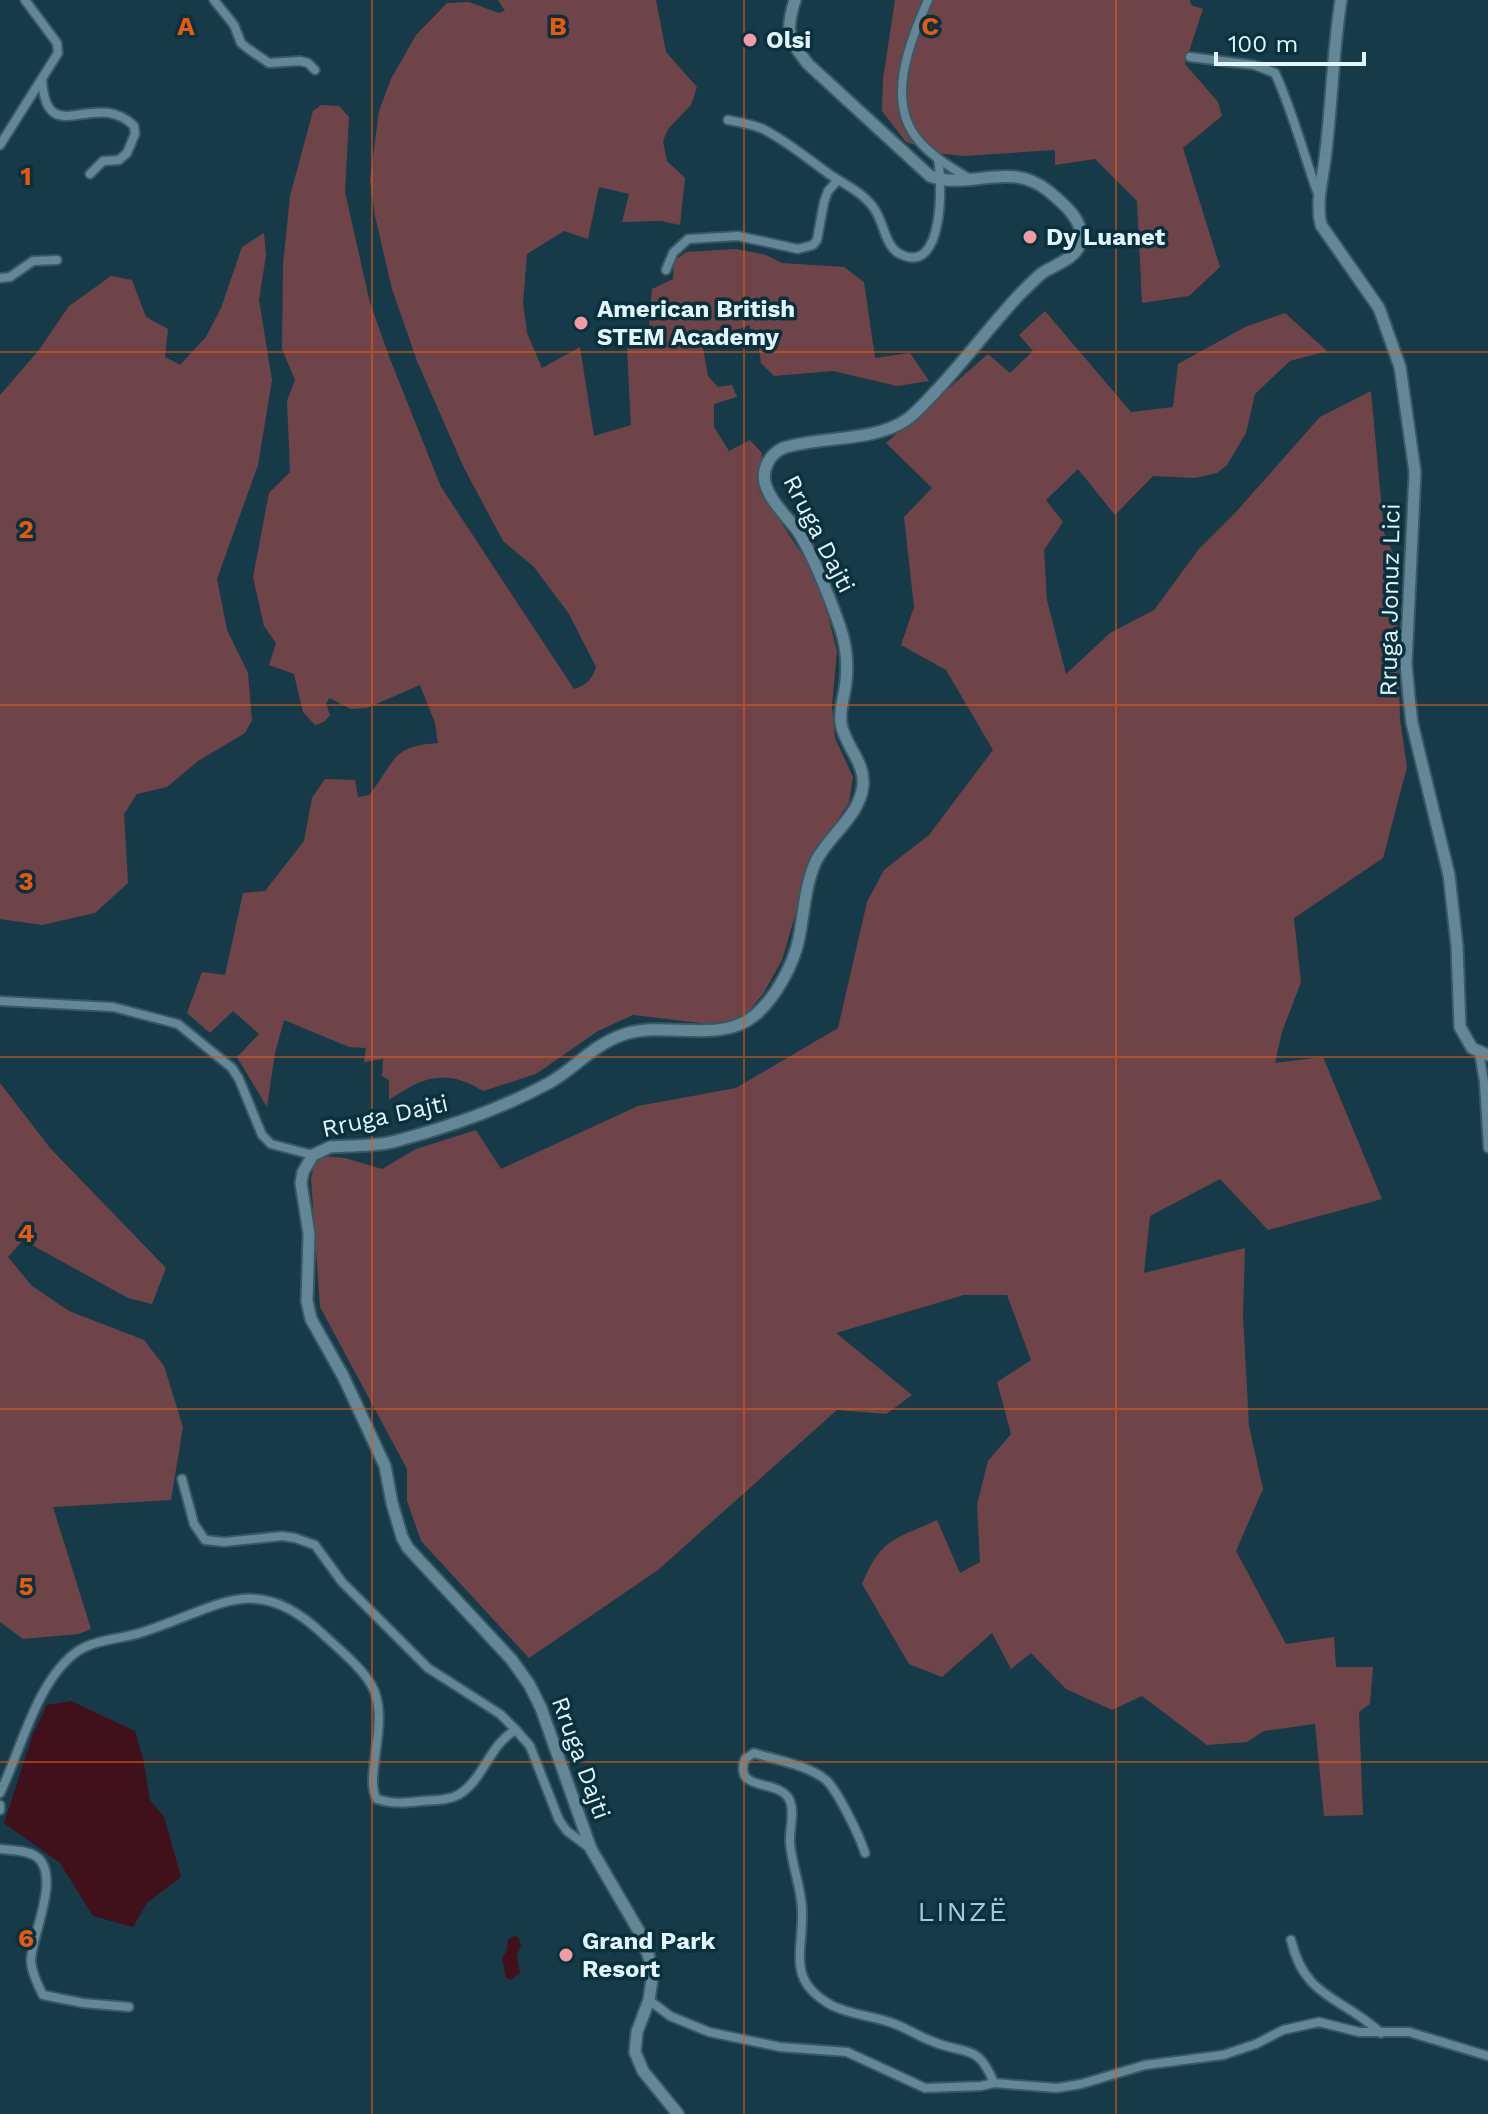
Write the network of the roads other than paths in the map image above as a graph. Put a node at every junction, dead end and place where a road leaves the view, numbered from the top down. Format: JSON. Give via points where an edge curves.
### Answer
{"nodes":[{"id":1,"x":25,"y":0,"type":"edge"},
{"id":2,"x":214,"y":0,"type":"edge"},
{"id":3,"x":795,"y":0,"type":"edge"},
{"id":4,"x":928,"y":0,"type":"edge"},
{"id":5,"x":1341,"y":0,"type":"edge"},
{"id":6,"x":1190,"y":57,"type":"dead end"},
{"id":7,"x":315,"y":70,"type":"dead end"},
{"id":8,"x":42,"y":79,"type":"junction"},
{"id":9,"x":728,"y":120,"type":"dead end"},
{"id":10,"x":0,"y":145,"type":"edge"},
{"id":11,"x":938,"y":160,"type":"junction"},
{"id":12,"x":90,"y":174,"type":"dead end"},
{"id":13,"x":970,"y":179,"type":"junction"},
{"id":14,"x":838,"y":180,"type":"junction"},
{"id":15,"x":942,"y":181,"type":"junction"},
{"id":16,"x":1320,"y":198,"type":"junction"},
{"id":17,"x":57,"y":260,"type":"dead end"},
{"id":18,"x":666,"y":270,"type":"dead end"},
{"id":19,"x":0,"y":278,"type":"edge"},
{"id":20,"x":0,"y":1001,"type":"edge"},
{"id":21,"x":1484,"y":1054,"type":"edge"},
{"id":22,"x":1488,"y":1148,"type":"edge"},
{"id":23,"x":313,"y":1155,"type":"junction"},
{"id":24,"x":182,"y":1479,"type":"dead end"},
{"id":25,"x":516,"y":1730,"type":"junction"},
{"id":26,"x":0,"y":1793,"type":"edge"},
{"id":27,"x":0,"y":1849,"type":"edge"},
{"id":28,"x":591,"y":1849,"type":"junction"},
{"id":29,"x":865,"y":1853,"type":"dead end"},
{"id":30,"x":1291,"y":1940,"type":"dead end"},
{"id":31,"x":649,"y":2000,"type":"junction"},
{"id":32,"x":129,"y":2007,"type":"dead end"},
{"id":33,"x":1381,"y":2033,"type":"junction"},
{"id":34,"x":1488,"y":2056,"type":"edge"},
{"id":35,"x":994,"y":2083,"type":"junction"},
{"id":36,"x":678,"y":2114,"type":"edge"}],
"edges":[{"from":1,"to":8,"type":"street","via":[[57,43],[58,53]]},
{"from":2,"to":7,"type":"street","via":[[247,48],[269,63],[300,61]]},
{"from":3,"to":15,"type":"main road","via":[[789,31],[808,64],[930,176]]},
{"from":4,"to":11,"type":"street","via":[[911,40],[902,84],[904,115],[917,140]]},
{"from":5,"to":16,"type":"main road"},
{"from":6,"to":16,"type":"street","via":[[1275,73]]},
{"from":8,"to":10,"type":"street"},
{"from":8,"to":12,"type":"street","via":[[46,106],[54,113],[64,117],[110,112],[134,126],[127,153],[119,160],[103,161]]},
{"from":9,"to":14,"type":"street","via":[[764,129]]},
{"from":11,"to":13,"type":"street"},
{"from":11,"to":15,"type":"street"},
{"from":13,"to":15,"type":"main road","name":"Rruga Dajti"},
{"from":13,"to":23,"type":"main road","name":"Rruga Dajti","via":[[1009,175],[1047,189],[1076,220],[1078,248],[1020,294],[907,420],[882,430],[783,448],[764,472],[769,491],[812,559],[841,630],[847,664],[841,725],[860,763],[863,785],[856,806],[817,860],[798,943],[768,1002],[734,1027],[627,1033],[600,1044],[551,1082],[468,1120],[396,1141],[330,1147]]},
{"from":14,"to":15,"type":"street","via":[[874,208],[891,246],[908,256],[927,250],[935,239]]},
{"from":14,"to":18,"type":"street","via":[[828,191],[813,245],[798,249],[738,236],[688,239],[673,253]]},
{"from":16,"to":21,"type":"main road","name":"Rruga Jonuz Lici","via":[[1321,225],[1379,308],[1400,367],[1415,472],[1406,664],[1412,723],[1449,875],[1460,1027],[1468,1043]]},
{"from":17,"to":19,"type":"street","via":[[33,261]]},
{"from":20,"to":23,"type":"street","via":[[113,1007],[178,1024],[232,1068],[271,1144]]},
{"from":21,"to":22,"type":"street"},
{"from":23,"to":28,"type":"main road","name":"Rruga Dajti","via":[[301,1183],[309,1234],[306,1286],[311,1319],[385,1466],[408,1548],[529,1684]]},
{"from":24,"to":25,"type":"street","via":[[194,1524],[205,1540],[282,1536],[315,1545],[342,1582],[428,1668]]},
{"from":25,"to":26,"type":"street","via":[[503,1737],[459,1795],[400,1803],[377,1799],[372,1787],[380,1716],[371,1684],[295,1610],[245,1598],[78,1650],[43,1690]]},
{"from":25,"to":28,"type":"street","via":[[530,1746],[559,1820]]},
{"from":27,"to":32,"type":"street","via":[[30,1853],[46,1873],[31,1963],[43,1995]]},
{"from":28,"to":31,"type":"main road","name":"Rruga Dajti","via":[[640,1933],[652,1979]]},
{"from":29,"to":35,"type":"street","via":[[827,1781],[754,1753],[745,1759],[747,1779],[775,1787],[792,1805],[789,1840],[802,1910],[799,1965],[814,1994],[834,2007],[966,2049],[981,2058]]},
{"from":30,"to":33,"type":"street","via":[[1306,1978]]},
{"from":31,"to":35,"type":"street","via":[[670,2016],[709,2032],[780,2047],[847,2052],[925,2088]]},
{"from":31,"to":36,"type":"main road","name":"Rruga Dajti","via":[[635,2052],[643,2071]]},
{"from":33,"to":34,"type":"street","via":[[1409,2032]]},
{"from":33,"to":35,"type":"street","via":[[1319,2022],[1300,2024],[1223,2055],[1145,2065],[1081,2084],[1057,2088]]}]}
